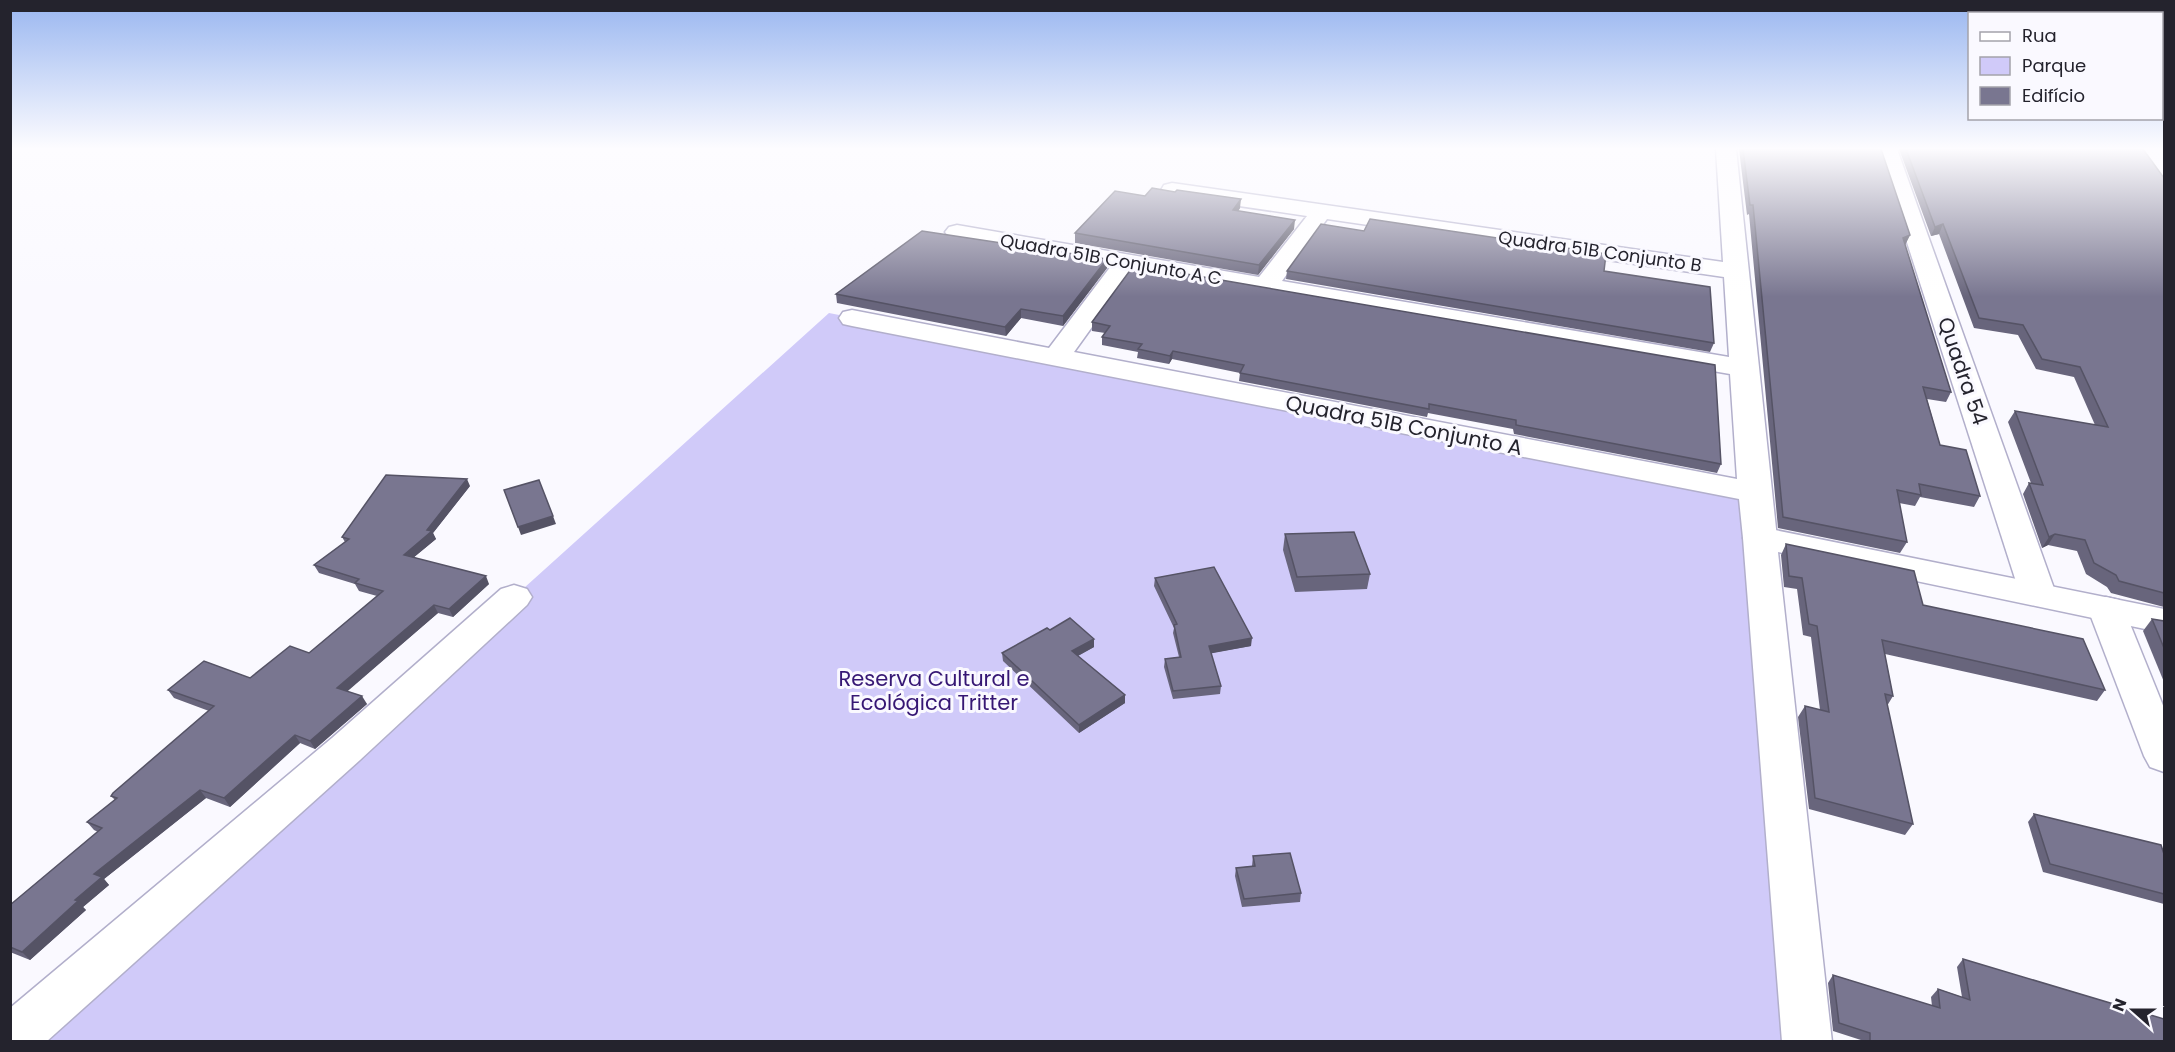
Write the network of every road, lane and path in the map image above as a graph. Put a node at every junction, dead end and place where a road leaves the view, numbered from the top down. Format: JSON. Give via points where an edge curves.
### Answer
{"nodes":[{"id":1,"x":1230,"y":198,"type":"edge"},
{"id":2,"x":1730,"y":198,"type":"edge"},
{"id":3,"x":1904,"y":198,"type":"edge"},
{"id":4,"x":1322,"y":211,"type":"junction"},
{"id":5,"x":957,"y":232,"type":"dead end"},
{"id":6,"x":1127,"y":261,"type":"junction"},
{"id":7,"x":1736,"y":271,"type":"junction"},
{"id":8,"x":1266,"y":285,"type":"junction"},
{"id":9,"x":852,"y":318,"type":"dead end"},
{"id":10,"x":1055,"y":359,"type":"junction"},
{"id":11,"x":1743,"y":368,"type":"junction"},
{"id":12,"x":1754,"y":492,"type":"junction"},
{"id":13,"x":1760,"y":538,"type":"junction"},
{"id":14,"x":2038,"y":594,"type":"junction"},
{"id":15,"x":514,"y":597,"type":"dead end"},
{"id":16,"x":2106,"y":609,"type":"junction"},
{"id":17,"x":2164,"y":621,"type":"edge"},
{"id":18,"x":2164,"y":756,"type":"edge"},
{"id":19,"x":10,"y":1041,"type":"edge"},
{"id":20,"x":1807,"y":1041,"type":"edge"}],
"edges":[{"from":1,"to":4,"type":"street","name":"Quadra 51B Conjunto B"},
{"from":2,"to":7,"type":"street"},
{"from":3,"to":14,"type":"street","name":"Quadra 54"},
{"from":4,"to":7,"type":"street","name":"Quadra 51B Conjunto B"},
{"from":4,"to":8,"type":"street"},
{"from":5,"to":6,"type":"street","name":"Quadra 51B Conjunto A C"},
{"from":6,"to":8,"type":"street","name":"Quadra 51B Conjunto A C"},
{"from":6,"to":10,"type":"street"},
{"from":7,"to":11,"type":"street"},
{"from":8,"to":11,"type":"street"},
{"from":9,"to":10,"type":"street","name":"Quadra 51B Conjunto A"},
{"from":10,"to":12,"type":"street","name":"Quadra 51B Conjunto A"},
{"from":11,"to":12,"type":"street"},
{"from":12,"to":13,"type":"street"},
{"from":13,"to":14,"type":"street"},
{"from":13,"to":20,"type":"street"},
{"from":14,"to":16,"type":"street"},
{"from":15,"to":19,"type":"street","via":[[346,749]]},
{"from":16,"to":17,"type":"street"},
{"from":16,"to":18,"type":"street"}]}
